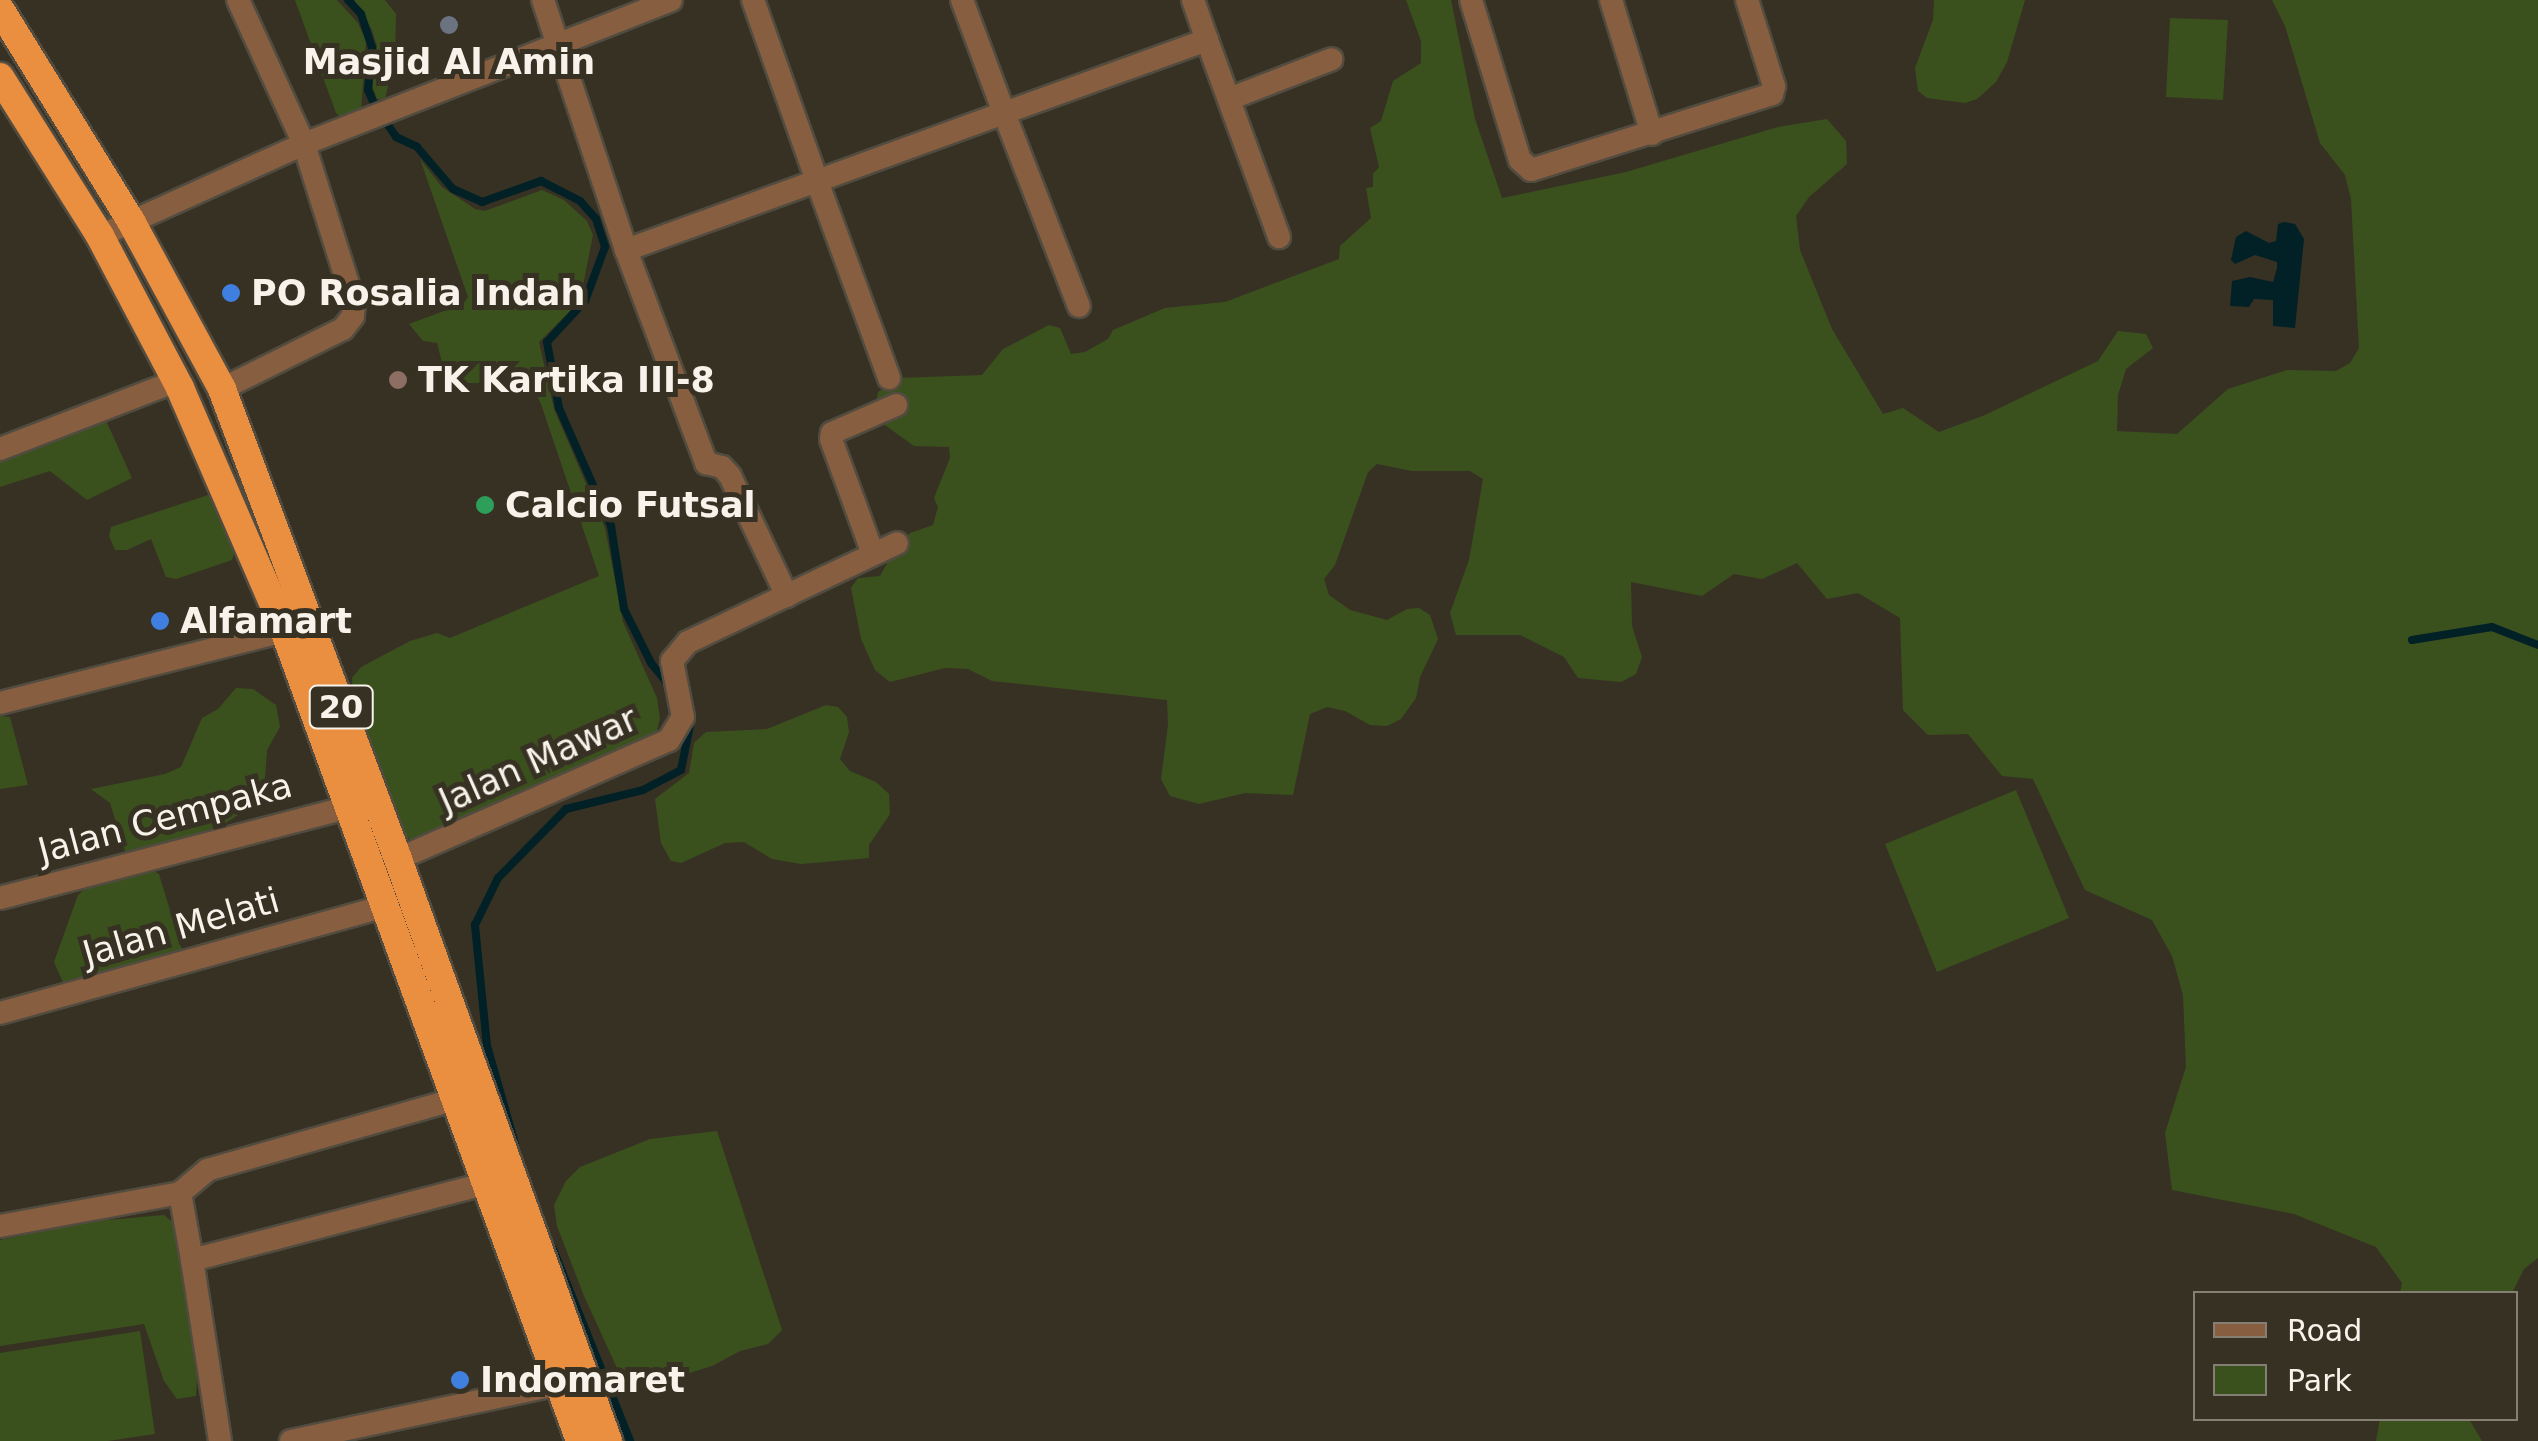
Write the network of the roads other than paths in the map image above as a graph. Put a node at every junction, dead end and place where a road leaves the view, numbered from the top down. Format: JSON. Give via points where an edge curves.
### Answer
{"nodes":[{"id":1,"x":238,"y":0,"type":"edge"},
{"id":2,"x":543,"y":0,"type":"edge"},
{"id":3,"x":671,"y":0,"type":"edge"},
{"id":4,"x":754,"y":0,"type":"edge"},
{"id":5,"x":962,"y":0,"type":"edge"},
{"id":6,"x":1193,"y":0,"type":"edge"},
{"id":7,"x":1471,"y":0,"type":"edge"},
{"id":8,"x":1611,"y":0,"type":"edge"},
{"id":9,"x":1747,"y":0,"type":"edge"},
{"id":10,"x":0,"y":9,"type":"edge"},
{"id":11,"x":1207,"y":40,"type":"junction"},
{"id":12,"x":557,"y":44,"type":"junction"},
{"id":13,"x":1332,"y":59,"type":"dead end"},
{"id":14,"x":0,"y":77,"type":"edge"},
{"id":15,"x":1229,"y":99,"type":"junction"},
{"id":16,"x":1004,"y":113,"type":"junction"},
{"id":17,"x":1652,"y":134,"type":"junction"},
{"id":18,"x":304,"y":144,"type":"junction"},
{"id":19,"x":817,"y":180,"type":"junction"},
{"id":20,"x":132,"y":223,"type":"junction"},
{"id":21,"x":100,"y":236,"type":"junction"},
{"id":22,"x":1279,"y":237,"type":"dead end"},
{"id":23,"x":626,"y":250,"type":"junction"},
{"id":24,"x":1079,"y":306,"type":"dead end"},
{"id":25,"x":889,"y":378,"type":"dead end"},
{"id":26,"x":176,"y":381,"type":"junction"},
{"id":27,"x":222,"y":389,"type":"junction"},
{"id":28,"x":896,"y":405,"type":"dead end"},
{"id":29,"x":0,"y":449,"type":"edge"},
{"id":30,"x":897,"y":544,"type":"dead end"},
{"id":31,"x":873,"y":554,"type":"junction"},
{"id":32,"x":787,"y":596,"type":"junction"},
{"id":33,"x":284,"y":632,"type":"junction"},
{"id":34,"x":0,"y":703,"type":"edge"},
{"id":35,"x":349,"y":806,"type":"junction"},
{"id":36,"x":398,"y":860,"type":"junction"},
{"id":37,"x":0,"y":898,"type":"edge"},
{"id":38,"x":382,"y":907,"type":"junction"},
{"id":39,"x":0,"y":1012,"type":"edge"},
{"id":40,"x":456,"y":1099,"type":"junction"},
{"id":41,"x":498,"y":1180,"type":"junction"},
{"id":42,"x":180,"y":1193,"type":"junction"},
{"id":43,"x":0,"y":1226,"type":"edge"},
{"id":44,"x":192,"y":1260,"type":"junction"},
{"id":45,"x":560,"y":1384,"type":"junction"},
{"id":46,"x":220,"y":1441,"type":"edge"},
{"id":47,"x":291,"y":1441,"type":"edge"},
{"id":48,"x":580,"y":1441,"type":"edge"},
{"id":49,"x":608,"y":1441,"type":"edge"}],
"edges":[{"from":1,"to":18,"type":"street"},
{"from":2,"to":12,"type":"street"},
{"from":3,"to":12,"type":"street"},
{"from":4,"to":19,"type":"street"},
{"from":5,"to":16,"type":"street"},
{"from":6,"to":11,"type":"street"},
{"from":7,"to":17,"type":"street","via":[[1524,168]]},
{"from":8,"to":17,"type":"street"},
{"from":9,"to":17,"type":"street","via":[[1774,86],[1767,97]]},
{"from":10,"to":20,"type":"highway","number":"20"},
{"from":11,"to":15,"type":"street"},
{"from":11,"to":16,"type":"street"},
{"from":12,"to":18,"type":"street"},
{"from":12,"to":23,"type":"street"},
{"from":13,"to":15,"type":"street"},
{"from":14,"to":21,"type":"highway","number":"20"},
{"from":15,"to":22,"type":"street"},
{"from":16,"to":19,"type":"street"},
{"from":16,"to":24,"type":"street"},
{"from":18,"to":20,"type":"street"},
{"from":18,"to":27,"type":"street","via":[[353,316],[343,330]]},
{"from":19,"to":23,"type":"street"},
{"from":19,"to":25,"type":"street"},
{"from":20,"to":21,"type":"street"},
{"from":20,"to":27,"type":"highway","number":"20"},
{"from":21,"to":26,"type":"highway","number":"20"},
{"from":23,"to":32,"type":"street","via":[[706,463],[730,476]]},
{"from":26,"to":29,"type":"street"},
{"from":26,"to":33,"type":"highway","number":"20"},
{"from":27,"to":36,"type":"highway","number":"20"},
{"from":28,"to":31,"type":"street","via":[[832,432]]},
{"from":30,"to":31,"type":"street","name":"Jalan Mawar"},
{"from":31,"to":32,"type":"street","name":"Jalan Mawar"},
{"from":32,"to":36,"type":"street","name":"Jalan Mawar","via":[[688,642],[672,661],[683,716],[670,740]]},
{"from":33,"to":34,"type":"street"},
{"from":33,"to":35,"type":"highway","number":"20"},
{"from":35,"to":37,"type":"street","name":"Jalan Cempaka"},
{"from":35,"to":38,"type":"highway","number":"20"},
{"from":36,"to":41,"type":"highway","number":"20"},
{"from":38,"to":39,"type":"street","name":"Jalan Melati"},
{"from":38,"to":40,"type":"highway","number":"20"},
{"from":40,"to":41,"type":"highway","number":"20"},
{"from":40,"to":42,"type":"street","via":[[207,1170]]},
{"from":41,"to":44,"type":"street"},
{"from":41,"to":45,"type":"highway","number":"20"},
{"from":41,"to":49,"type":"highway","number":"20"},
{"from":42,"to":43,"type":"street"},
{"from":42,"to":44,"type":"street"},
{"from":44,"to":46,"type":"street"},
{"from":45,"to":47,"type":"street"},
{"from":45,"to":48,"type":"highway","number":"20"}]}
